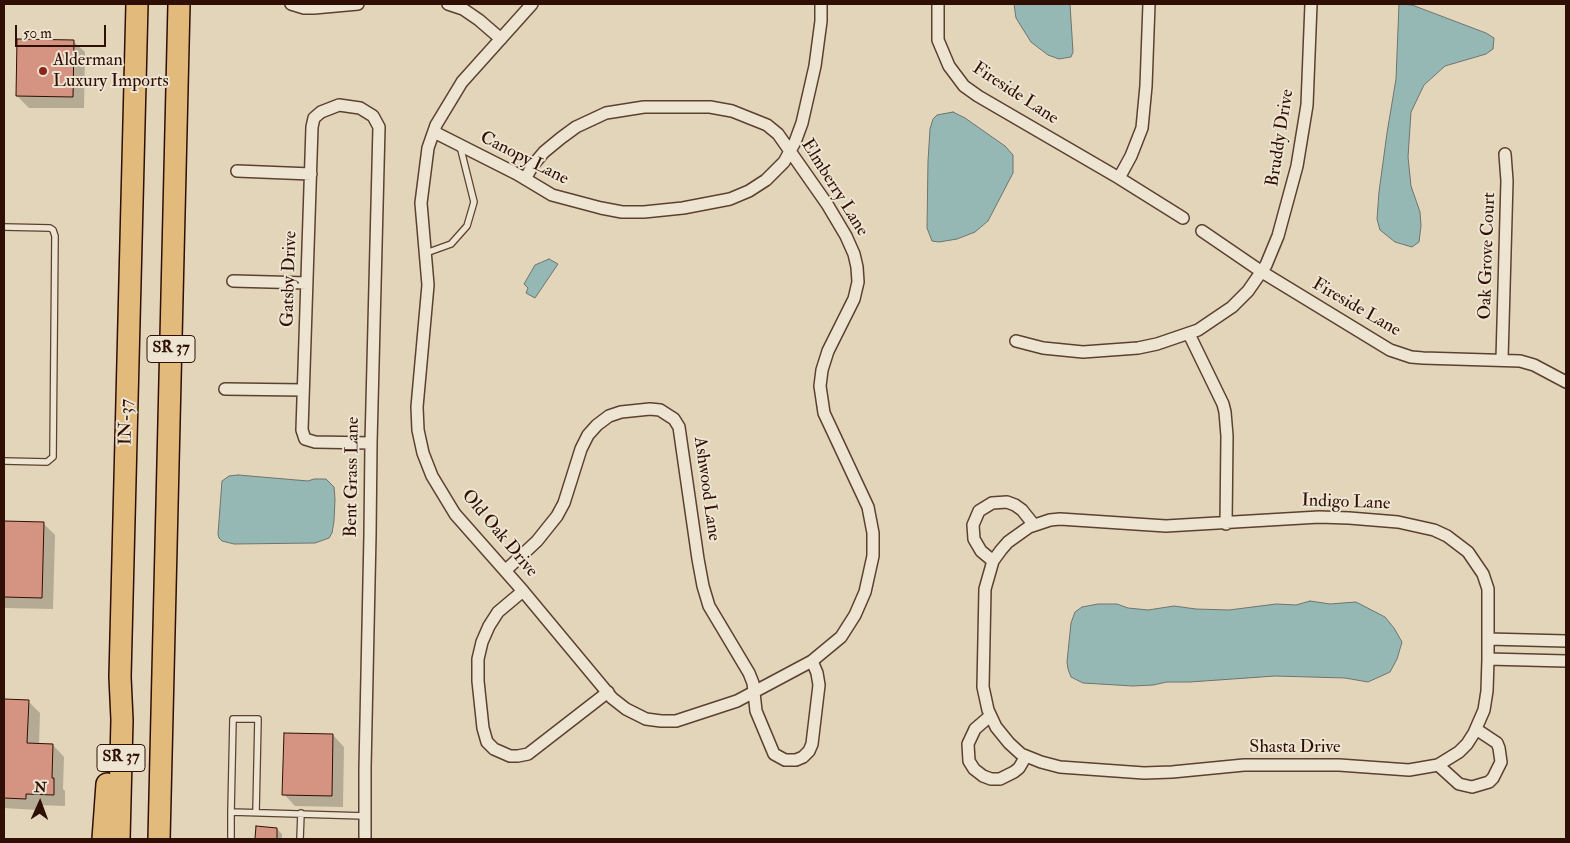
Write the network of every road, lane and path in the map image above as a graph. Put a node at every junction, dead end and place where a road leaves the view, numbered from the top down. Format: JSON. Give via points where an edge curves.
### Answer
{"nodes":[{"id":1,"x":137,"y":4,"type":"edge"},
{"id":2,"x":179,"y":4,"type":"edge"},
{"id":3,"x":292,"y":4,"type":"edge"},
{"id":4,"x":358,"y":4,"type":"edge"},
{"id":5,"x":448,"y":4,"type":"edge"},
{"id":6,"x":532,"y":4,"type":"edge"},
{"id":7,"x":821,"y":4,"type":"edge"},
{"id":8,"x":938,"y":4,"type":"edge"},
{"id":9,"x":1149,"y":4,"type":"edge"},
{"id":10,"x":1312,"y":4,"type":"edge"},
{"id":11,"x":314,"y":6,"type":"edge"},
{"id":12,"x":500,"y":39,"type":"junction"},
{"id":13,"x":373,"y":116,"type":"joint"},
{"id":14,"x":434,"y":132,"type":"junction"},
{"id":15,"x":460,"y":146,"type":"junction"},
{"id":16,"x":791,"y":151,"type":"junction"},
{"id":17,"x":1505,"y":154,"type":"dead end"},
{"id":18,"x":237,"y":171,"type":"dead end"},
{"id":19,"x":311,"y":174,"type":"junction"},
{"id":20,"x":1119,"y":178,"type":"junction"},
{"id":21,"x":526,"y":179,"type":"junction"},
{"id":22,"x":1183,"y":218,"type":"dead end"},
{"id":23,"x":4,"y":227,"type":"edge"},
{"id":24,"x":1202,"y":231,"type":"dead end"},
{"id":25,"x":426,"y":253,"type":"junction"},
{"id":26,"x":1262,"y":272,"type":"junction"},
{"id":27,"x":233,"y":281,"type":"dead end"},
{"id":28,"x":307,"y":283,"type":"junction"},
{"id":29,"x":1189,"y":334,"type":"junction"},
{"id":30,"x":1016,"y":342,"type":"dead end"},
{"id":31,"x":1502,"y":359,"type":"junction"},
{"id":32,"x":1566,"y":382,"type":"edge"},
{"id":33,"x":225,"y":389,"type":"dead end"},
{"id":34,"x":303,"y":390,"type":"junction"},
{"id":35,"x":371,"y":443,"type":"junction"},
{"id":36,"x":4,"y":462,"type":"edge"},
{"id":37,"x":1226,"y":524,"type":"junction"},
{"id":38,"x":1034,"y":525,"type":"junction"},
{"id":39,"x":993,"y":562,"type":"junction"},
{"id":40,"x":506,"y":570,"type":"junction"},
{"id":41,"x":523,"y":590,"type":"junction"},
{"id":42,"x":1488,"y":639,"type":"junction"},
{"id":43,"x":1566,"y":641,"type":"edge"},
{"id":44,"x":1488,"y":659,"type":"junction"},
{"id":45,"x":812,"y":661,"type":"junction"},
{"id":46,"x":1566,"y":661,"type":"edge"},
{"id":47,"x":164,"y":665,"type":"junction"},
{"id":48,"x":120,"y":677,"type":"junction"},
{"id":49,"x":608,"y":692,"type":"junction"},
{"id":50,"x":754,"y":692,"type":"junction"},
{"id":51,"x":990,"y":716,"type":"junction"},
{"id":52,"x":1476,"y":729,"type":"junction"},
{"id":53,"x":1026,"y":756,"type":"junction"},
{"id":54,"x":1438,"y":765,"type":"junction"},
{"id":55,"x":231,"y":812,"type":"junction"},
{"id":56,"x":256,"y":812,"type":"junction"},
{"id":57,"x":301,"y":814,"type":"junction"},
{"id":58,"x":365,"y":816,"type":"junction"},
{"id":59,"x":103,"y":839,"type":"edge"},
{"id":60,"x":119,"y":839,"type":"edge"},
{"id":61,"x":159,"y":839,"type":"edge"},
{"id":62,"x":174,"y":839,"type":"edge"},
{"id":63,"x":231,"y":839,"type":"edge"},
{"id":64,"x":300,"y":839,"type":"edge"},
{"id":65,"x":365,"y":839,"type":"edge"}],
"edges":[{"from":1,"to":48,"type":"highway","name":"IN-37","number":"SR 37"},
{"from":2,"to":47,"type":"highway","number":"SR 37"},
{"from":3,"to":11,"type":"street","via":[[304,8]]},
{"from":4,"to":11,"type":"street"},
{"from":5,"to":12,"type":"street","via":[[463,9]]},
{"from":6,"to":12,"type":"street","name":"Old Oak Drive"},
{"from":7,"to":16,"type":"street","name":"Canopy Lane","via":[[815,66],[802,123]]},
{"from":8,"to":20,"type":"street","name":"Fireside Lane","via":[[938,40],[954,74],[964,86]]},
{"from":9,"to":20,"type":"street","via":[[1142,128]]},
{"from":10,"to":26,"type":"street","name":"Bruddy Drive","via":[[1307,105],[1297,166],[1278,236]]},
{"from":12,"to":14,"type":"street","name":"Old Oak Drive","via":[[462,82]]},
{"from":13,"to":19,"type":"street","name":"Gatsby Drive","via":[[360,108],[339,105],[314,118]]},
{"from":13,"to":35,"type":"street","name":"Bent Grass Lane","via":[[379,128],[379,152]]},
{"from":14,"to":15,"type":"street","name":"Canopy Lane"},
{"from":14,"to":25,"type":"street","name":"Old Oak Drive","via":[[428,148],[421,203]]},
{"from":15,"to":21,"type":"street","name":"Canopy Lane"},
{"from":15,"to":25,"type":"lane","via":[[474,202],[468,226],[451,244]]},
{"from":16,"to":21,"type":"street","name":"Canopy Lane","via":[[766,180],[750,191],[683,208],[622,212],[552,195]]},
{"from":16,"to":21,"type":"street","name":"Elmberry Lane","via":[[767,125],[732,110],[710,106],[625,108],[593,118],[560,138],[533,165]]},
{"from":16,"to":45,"type":"street","name":"Elmberry Lane","via":[[846,236],[858,268],[854,299],[828,351],[820,386],[824,413],[868,507],[873,533],[873,556],[865,592],[855,615],[841,637]]},
{"from":17,"to":31,"type":"street","name":"Oak Grove Court"},
{"from":18,"to":19,"type":"street"},
{"from":19,"to":28,"type":"street","name":"Gatsby Drive"},
{"from":20,"to":22,"type":"street","name":"Fireside Lane"},
{"from":23,"to":36,"type":"lane","via":[[50,228],[55,236],[53,457],[47,462]]},
{"from":24,"to":26,"type":"street","name":"Fireside Lane"},
{"from":25,"to":40,"type":"street","name":"Old Oak Drive","via":[[427,294],[417,407],[423,453],[432,476],[455,514]]},
{"from":26,"to":29,"type":"street","name":"Bruddy Drive","via":[[1232,307]]},
{"from":26,"to":31,"type":"street","name":"Fireside Lane","via":[[1372,340],[1401,354],[1423,358]]},
{"from":27,"to":28,"type":"street"},
{"from":28,"to":34,"type":"street","name":"Gatsby Drive"},
{"from":29,"to":30,"type":"street","name":"Bruddy Drive","via":[[1157,344],[1106,352],[1064,351]]},
{"from":29,"to":37,"type":"street","via":[[1225,412]]},
{"from":31,"to":32,"type":"street","name":"Fireside Lane","via":[[1534,365]]},
{"from":33,"to":34,"type":"street"},
{"from":34,"to":35,"type":"street","name":"Gatsby Drive","via":[[302,430],[305,439]]},
{"from":35,"to":58,"type":"street","name":"Bent Grass Lane"},
{"from":37,"to":38,"type":"street","name":"Indigo Lane","via":[[1129,525],[1070,519]]},
{"from":37,"to":42,"type":"street","name":"Indigo Lane","via":[[1319,517],[1398,522],[1434,530],[1468,552],[1483,574],[1488,590]]},
{"from":38,"to":39,"type":"street","name":"Indigo Lane","via":[[1008,542]]},
{"from":38,"to":39,"type":"street","via":[[1022,510],[1006,502],[992,503],[979,511],[973,525],[974,539]]},
{"from":39,"to":51,"type":"street","name":"Shasta Drive","via":[[985,599],[983,687]]},
{"from":40,"to":41,"type":"street","name":"Old Oak Drive"},
{"from":40,"to":50,"type":"street","name":"Ashwood Lane","via":[[537,541],[557,516],[581,449],[597,425],[609,416],[636,409],[650,408],[669,414],[679,427],[703,586],[715,618],[749,672]]},
{"from":41,"to":49,"type":"street","name":"Old Oak Drive"},
{"from":41,"to":49,"type":"street","via":[[498,612],[482,642],[478,681],[487,742],[510,756],[528,754]]},
{"from":42,"to":43,"type":"street"},
{"from":42,"to":44,"type":"street","name":"Indigo Lane"},
{"from":44,"to":46,"type":"street"},
{"from":44,"to":52,"type":"street","name":"Indigo Lane","via":[[1484,710]]},
{"from":45,"to":50,"type":"street","name":"Old Oak Drive"},
{"from":45,"to":50,"type":"street","name":"Ashwood Lane","via":[[819,685],[812,744],[803,757],[785,760],[774,754],[756,711]]},
{"from":47,"to":61,"type":"highway","number":"SR 37"},
{"from":47,"to":62,"type":"highway","via":[[171,718]]},
{"from":48,"to":59,"type":"highway","via":[[113,714]]},
{"from":48,"to":60,"type":"highway","name":"IN-37","number":"SR 37"},
{"from":49,"to":50,"type":"street","name":"Old Oak Drive","via":[[626,709],[646,719],[661,721],[676,721],[737,701]]},
{"from":51,"to":53,"type":"street","name":"Shasta Drive","via":[[1002,736]]},
{"from":51,"to":53,"type":"street","via":[[975,729],[968,744],[969,761],[974,769],[983,776],[1000,779],[1019,768]]},
{"from":52,"to":54,"type":"street","name":"Indigo Lane","via":[[1459,752]]},
{"from":52,"to":54,"type":"street","via":[[1497,742],[1501,762],[1493,778],[1478,787],[1466,786],[1452,779]]},
{"from":53,"to":54,"type":"street","name":"Shasta Drive","via":[[1060,767],[1144,773],[1244,765],[1339,765],[1410,770]]},
{"from":55,"to":56,"type":"lane"},
{"from":55,"to":56,"type":"lane","via":[[233,719],[258,719]]},
{"from":55,"to":63,"type":"lane"},
{"from":56,"to":57,"type":"lane"},
{"from":57,"to":58,"type":"lane"},
{"from":57,"to":64,"type":"lane"},
{"from":58,"to":65,"type":"street","name":"Bent Grass Lane"}]}
